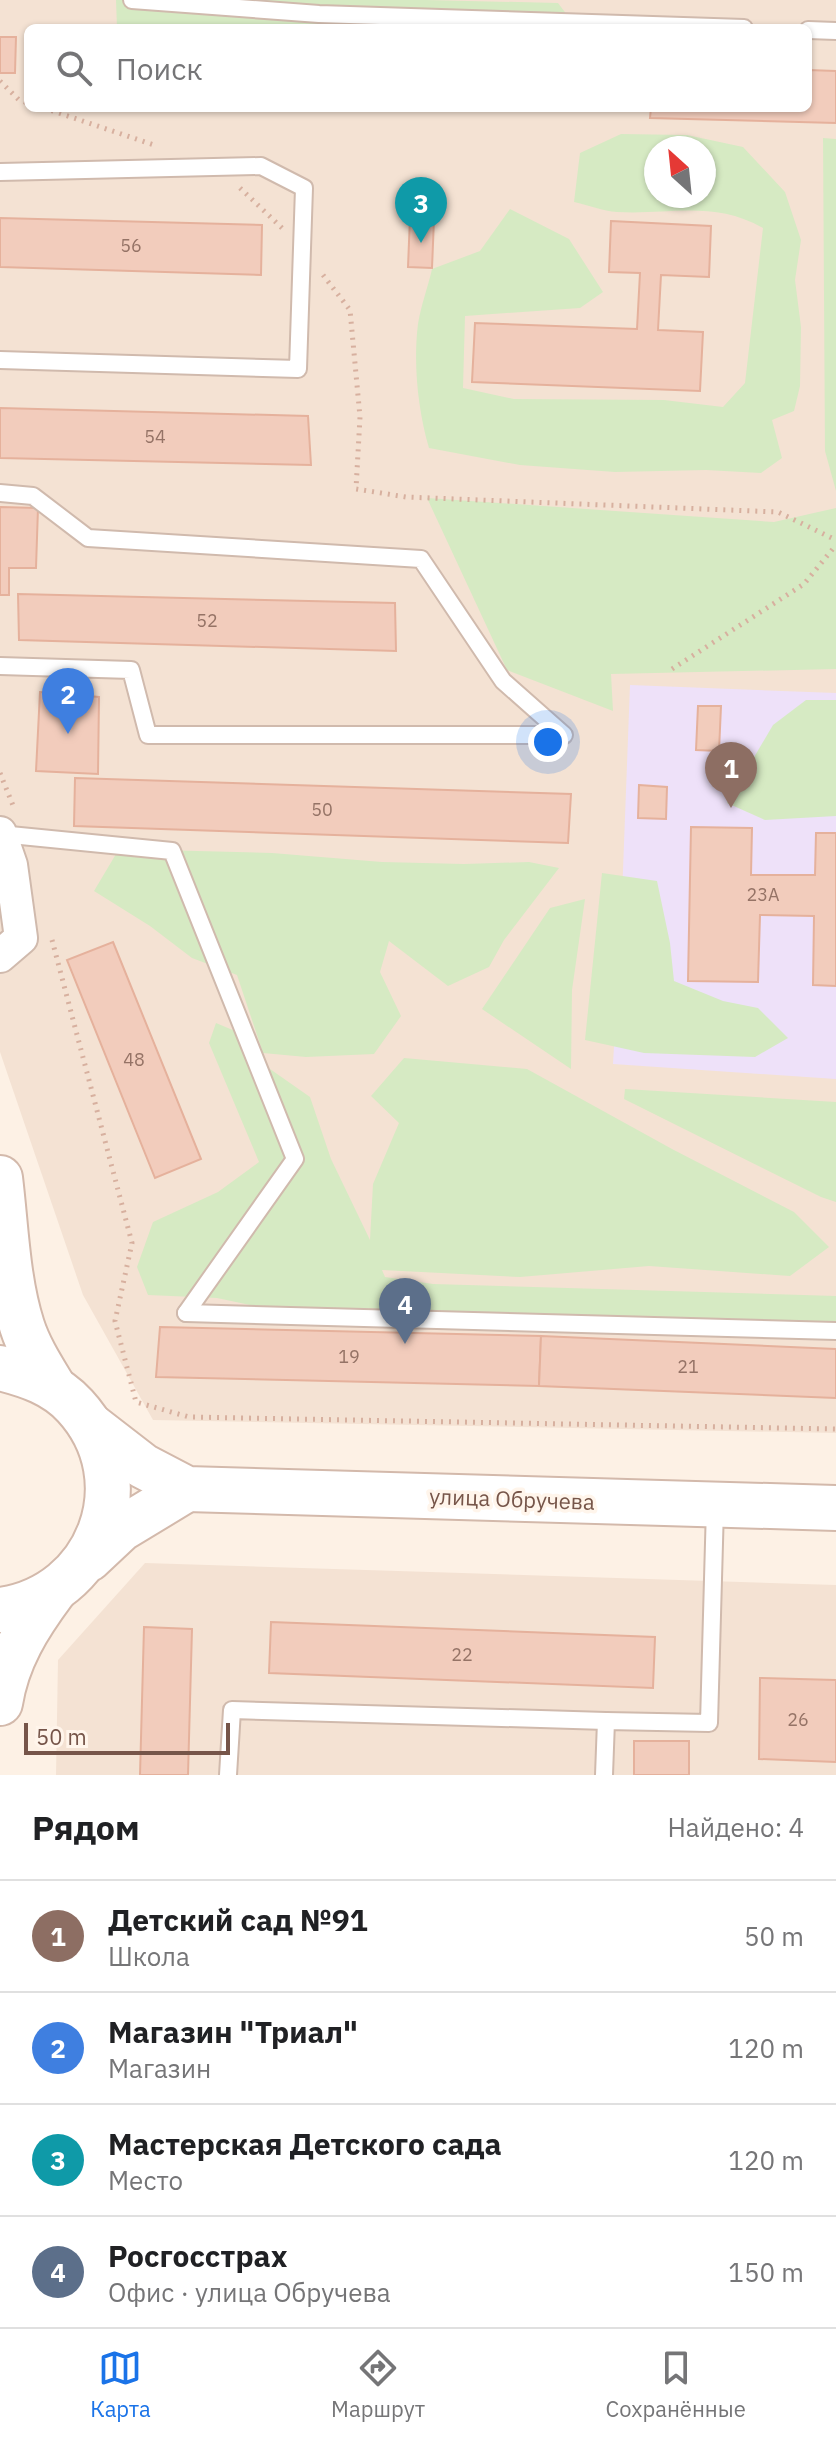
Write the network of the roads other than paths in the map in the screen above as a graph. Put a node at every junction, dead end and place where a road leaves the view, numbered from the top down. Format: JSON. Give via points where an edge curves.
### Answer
{"nodes":[{"id":1,"x":132,"y":0,"type":"edge"},
{"id":2,"x":320,"y":7,"type":"edge"},
{"id":3,"x":663,"y":24,"type":"edge"},
{"id":4,"x":812,"y":30,"type":"edge"},
{"id":5,"x":836,"y":31,"type":"edge"},
{"id":6,"x":0,"y":172,"type":"edge"},
{"id":7,"x":0,"y":360,"type":"edge"},
{"id":8,"x":0,"y":493,"type":"edge"},
{"id":9,"x":0,"y":666,"type":"edge"},
{"id":10,"x":8,"y":835,"type":"edge"},
{"id":11,"x":0,"y":956,"type":"edge"},
{"id":12,"x":0,"y":1178,"type":"edge"},
{"id":13,"x":836,"y":1331,"type":"edge"},
{"id":14,"x":0,"y":1368,"type":"edge"},
{"id":15,"x":54,"y":1388,"type":"junction"},
{"id":16,"x":90,"y":1425,"type":"junction"},
{"id":17,"x":187,"y":1489,"type":"junction"},
{"id":18,"x":715,"y":1504,"type":"junction"},
{"id":19,"x":836,"y":1508,"type":"edge"},
{"id":20,"x":68,"y":1578,"type":"junction"},
{"id":21,"x":0,"y":1610,"type":"edge"},
{"id":22,"x":0,"y":1703,"type":"edge"},
{"id":23,"x":606,"y":1721,"type":"junction"},
{"id":24,"x":228,"y":1775,"type":"edge"},
{"id":25,"x":604,"y":1775,"type":"edge"}],
"edges":[{"from":1,"to":2,"type":"lane"},
{"from":2,"to":3,"type":"lane"},
{"from":4,"to":5,"type":"lane"},
{"from":6,"to":7,"type":"lane","via":[[261,166],[304,188],[298,369]]},
{"from":8,"to":9,"type":"lane","via":[[33,496],[88,538],[421,559],[503,681],[564,735],[148,735],[131,670]]},
{"from":10,"to":11,"type":"street","via":[[21,938]]},
{"from":10,"to":13,"type":"lane","via":[[172,851],[295,1159],[186,1313]]},
{"from":12,"to":15,"type":"main road","via":[[23,1328]]},
{"from":14,"to":15,"type":"main road"},
{"from":15,"to":16,"type":"main road"},
{"from":16,"to":17,"type":"main road","name":"улица Обручева","via":[[143,1466]]},
{"from":16,"to":20,"type":"main road","via":[[107,1472],[108,1497],[95,1545]]},
{"from":17,"to":18,"type":"main road","name":"улица Обручева"},
{"from":17,"to":20,"type":"main road","via":[[121,1529]]},
{"from":18,"to":19,"type":"main road","name":"улица Обручева"},
{"from":18,"to":23,"type":"lane","via":[[709,1723]]},
{"from":20,"to":21,"type":"main road","via":[[35,1601]]},
{"from":20,"to":22,"type":"main road","via":[[16,1649]]},
{"from":23,"to":24,"type":"lane","via":[[232,1710]]},
{"from":23,"to":25,"type":"lane"}]}
